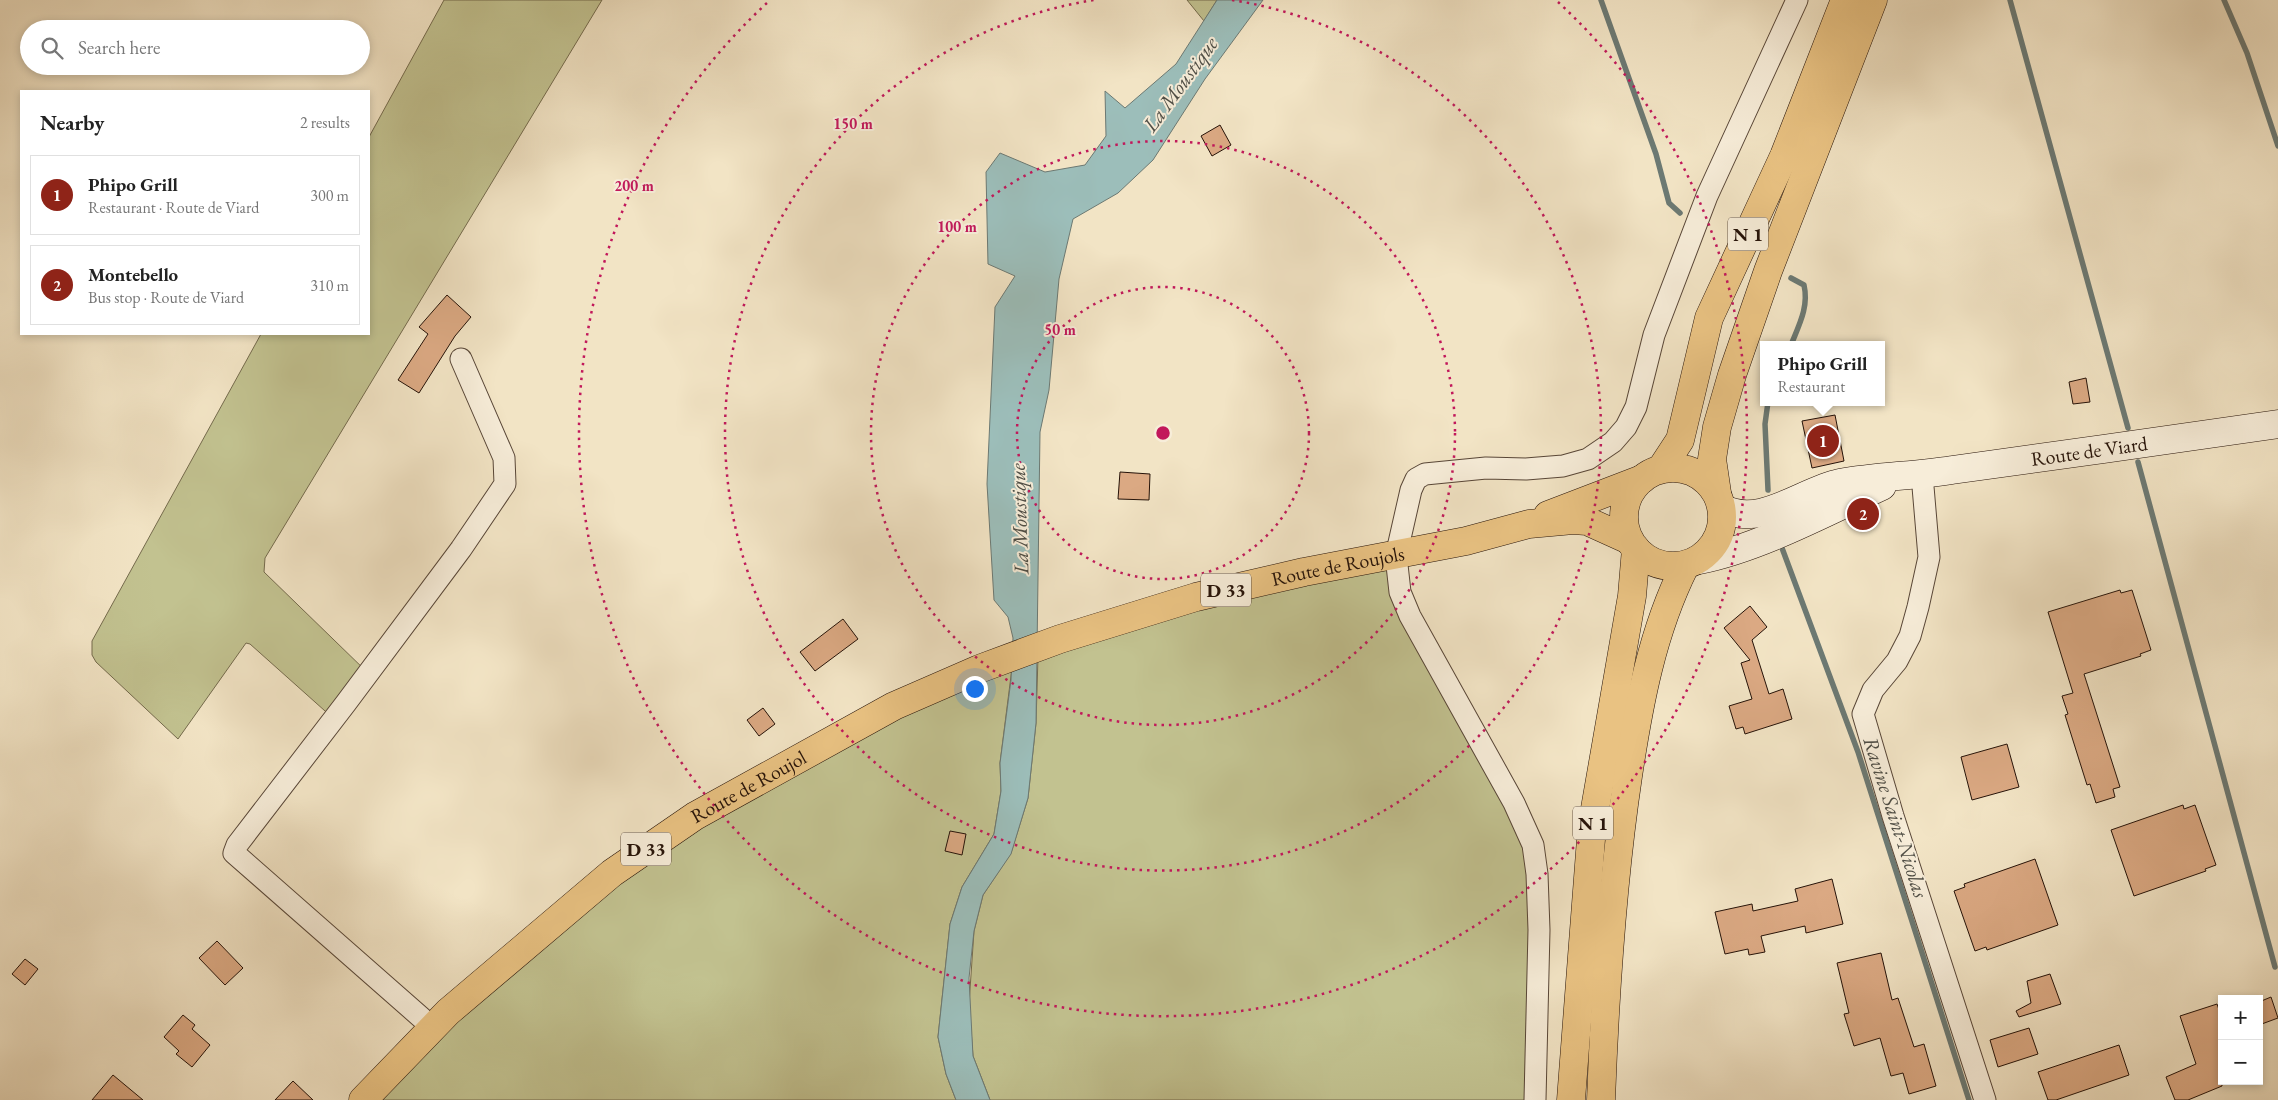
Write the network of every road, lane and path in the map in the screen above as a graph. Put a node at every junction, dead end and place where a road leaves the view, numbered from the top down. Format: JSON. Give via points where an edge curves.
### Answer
{"nodes":[{"id":1,"x":1796,"y":0,"type":"edge"},
{"id":2,"x":1845,"y":0,"type":"edge"},
{"id":3,"x":1873,"y":0,"type":"edge"},
{"id":4,"x":461,"y":359,"type":"dead end"},
{"id":5,"x":2278,"y":424,"type":"edge"},
{"id":6,"x":1652,"y":474,"type":"junction"},
{"id":7,"x":1911,"y":476,"type":"junction"},
{"id":8,"x":1719,"y":500,"type":"junction"},
{"id":9,"x":1529,"y":524,"type":"junction"},
{"id":10,"x":1633,"y":545,"type":"junction"},
{"id":11,"x":1396,"y":556,"type":"junction"},
{"id":12,"x":1692,"y":563,"type":"junction"},
{"id":13,"x":979,"y":669,"type":"joint"},
{"id":14,"x":432,"y":1027,"type":"junction"},
{"id":15,"x":362,"y":1100,"type":"edge"},
{"id":16,"x":1535,"y":1100,"type":"edge"},
{"id":17,"x":1571,"y":1100,"type":"edge"},
{"id":18,"x":1601,"y":1100,"type":"edge"},
{"id":19,"x":1985,"y":1100,"type":"edge"}],
"edges":[{"from":1,"to":11,"type":"street","via":[[1707,196],[1654,335],[1636,407],[1626,427],[1613,442],[1588,459],[1563,466],[1486,468],[1425,474],[1416,479]]},
{"from":2,"to":6,"type":"main road","number":"N 1","via":[[1784,156],[1709,318],[1680,440]]},
{"from":3,"to":8,"type":"main road","number":"N 1","via":[[1747,328],[1717,427],[1712,459]]},
{"from":4,"to":14,"type":"street","via":[[504,458],[505,484],[234,853]]},
{"from":5,"to":7,"type":"main road","name":"Route de Viard"},
{"from":6,"to":8,"type":"main road","via":[[1674,468],[1687,470],[1709,483]]},
{"from":6,"to":9,"type":"main road","name":"Route de Roujols","number":"D 33"},
{"from":6,"to":10,"type":"main road","number":"N 1","via":[[1631,492],[1625,507],[1624,520]]},
{"from":7,"to":8,"type":"main road","name":"Route de Viard","via":[[1838,484],[1756,513],[1733,514]]},
{"from":7,"to":12,"type":"main road","name":"Route de Viard","via":[[1758,541]]},
{"from":7,"to":19,"type":"street","via":[[1929,557],[1910,636],[1897,661],[1873,690],[1863,714]]},
{"from":8,"to":12,"type":"main road","number":"N 1","via":[[1723,523],[1719,538],[1710,551]]},
{"from":9,"to":10,"type":"main road","name":"Route de Roujols","number":"D 33","via":[[1587,522]]},
{"from":9,"to":11,"type":"main road","name":"Route de Roujols","number":"D 33"},
{"from":10,"to":12,"type":"main road","via":[[1644,557],[1658,564],[1674,567]]},
{"from":10,"to":17,"type":"main road","number":"N 1","via":[[1632,596],[1592,826]]},
{"from":11,"to":13,"type":"main road","name":"Route de Roujols","number":"D 33","via":[[1304,572],[1196,597]]},
{"from":11,"to":16,"type":"street","via":[[1400,592],[1410,616],[1514,802],[1532,845],[1537,874],[1539,930]]},
{"from":12,"to":18,"type":"main road","number":"N 1","via":[[1664,612],[1649,660],[1632,749],[1610,918]]},
{"from":13,"to":14,"type":"main road","name":"Route de Roujol","number":"D 33","via":[[894,706],[695,816],[612,873]]},
{"from":14,"to":15,"type":"main road","name":"Route de Roujol","number":"D 33"}]}
